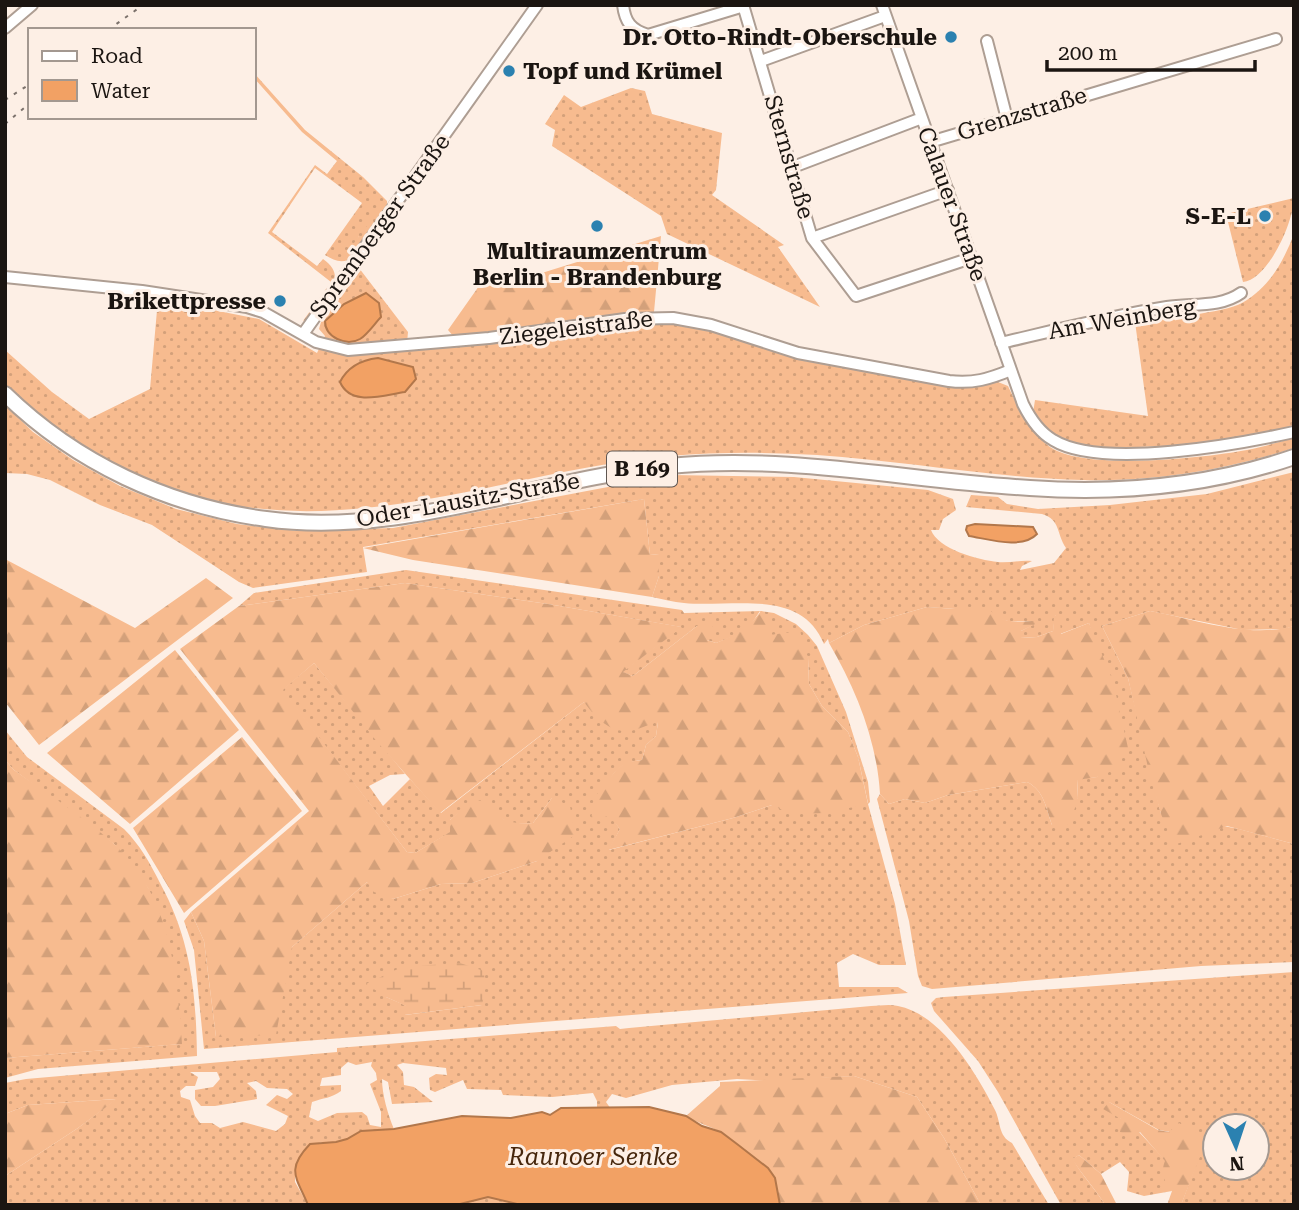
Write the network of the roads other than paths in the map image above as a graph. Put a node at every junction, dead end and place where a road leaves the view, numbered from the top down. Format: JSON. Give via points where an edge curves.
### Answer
{"nodes":[{"id":1,"x":32,"y":5,"type":"edge"},
{"id":2,"x":537,"y":5,"type":"edge"},
{"id":3,"x":623,"y":5,"type":"edge"},
{"id":4,"x":744,"y":6,"type":"edge"},
{"id":5,"x":884,"y":10,"type":"edge"},
{"id":6,"x":5,"y":28,"type":"edge"},
{"id":7,"x":1276,"y":39,"type":"dead end"},
{"id":8,"x":987,"y":41,"type":"dead end"},
{"id":9,"x":761,"y":61,"type":"junction"},
{"id":10,"x":922,"y":118,"type":"junction"},
{"id":11,"x":1007,"y":119,"type":"junction"},
{"id":12,"x":930,"y":142,"type":"junction"},
{"id":13,"x":793,"y":167,"type":"junction"},
{"id":14,"x":948,"y":190,"type":"junction"},
{"id":15,"x":812,"y":238,"type":"junction"},
{"id":16,"x":971,"y":258,"type":"junction"},
{"id":17,"x":5,"y":276,"type":"edge"},
{"id":18,"x":1241,"y":293,"type":"dead end"},
{"id":19,"x":303,"y":334,"type":"junction"},
{"id":20,"x":1001,"y":342,"type":"junction"},
{"id":21,"x":1011,"y":370,"type":"junction"},
{"id":22,"x":5,"y":394,"type":"edge"},
{"id":23,"x":1294,"y":432,"type":"edge"},
{"id":24,"x":1294,"y":457,"type":"edge"}],
"edges":[{"from":1,"to":6,"type":"street"},
{"from":2,"to":19,"type":"street","name":"Spremberger Straße"},
{"from":3,"to":4,"type":"street","via":[[628,24],[641,33],[655,34]]},
{"from":4,"to":9,"type":"street","name":"Sternstraße"},
{"from":5,"to":9,"type":"street"},
{"from":5,"to":10,"type":"street","name":"Calauer Straße"},
{"from":7,"to":11,"type":"street","name":"Grenzstraße"},
{"from":8,"to":11,"type":"street"},
{"from":9,"to":13,"type":"street","name":"Sternstraße"},
{"from":10,"to":12,"type":"street","name":"Calauer Straße"},
{"from":10,"to":13,"type":"street"},
{"from":11,"to":12,"type":"street","name":"Grenzstraße"},
{"from":12,"to":14,"type":"street","name":"Calauer Straße"},
{"from":13,"to":15,"type":"street","name":"Sternstraße"},
{"from":14,"to":15,"type":"street"},
{"from":14,"to":16,"type":"street","name":"Calauer Straße"},
{"from":15,"to":16,"type":"street","name":"Sternstraße","via":[[856,296]]},
{"from":16,"to":20,"type":"street","name":"Calauer Straße"},
{"from":17,"to":19,"type":"street","name":"Spremberger Straße","via":[[247,307]]},
{"from":18,"to":20,"type":"street","name":"Am Weinberg","via":[[1220,302],[1168,307]]},
{"from":19,"to":21,"type":"street","name":"Ziegeleistraße","via":[[348,350],[673,317],[798,353],[949,381],[973,383]]},
{"from":20,"to":21,"type":"street","name":"Calauer Straße"},
{"from":21,"to":23,"type":"street","name":"Calauer Straße","via":[[1035,425],[1065,446],[1131,453],[1203,449]]},
{"from":22,"to":24,"type":"highway","name":"Oder-Lausitz-Straße","number":"B 169","via":[[71,448],[145,487],[213,509],[299,522],[389,518],[597,476],[671,466],[746,462],[1092,491],[1212,479]]}]}
